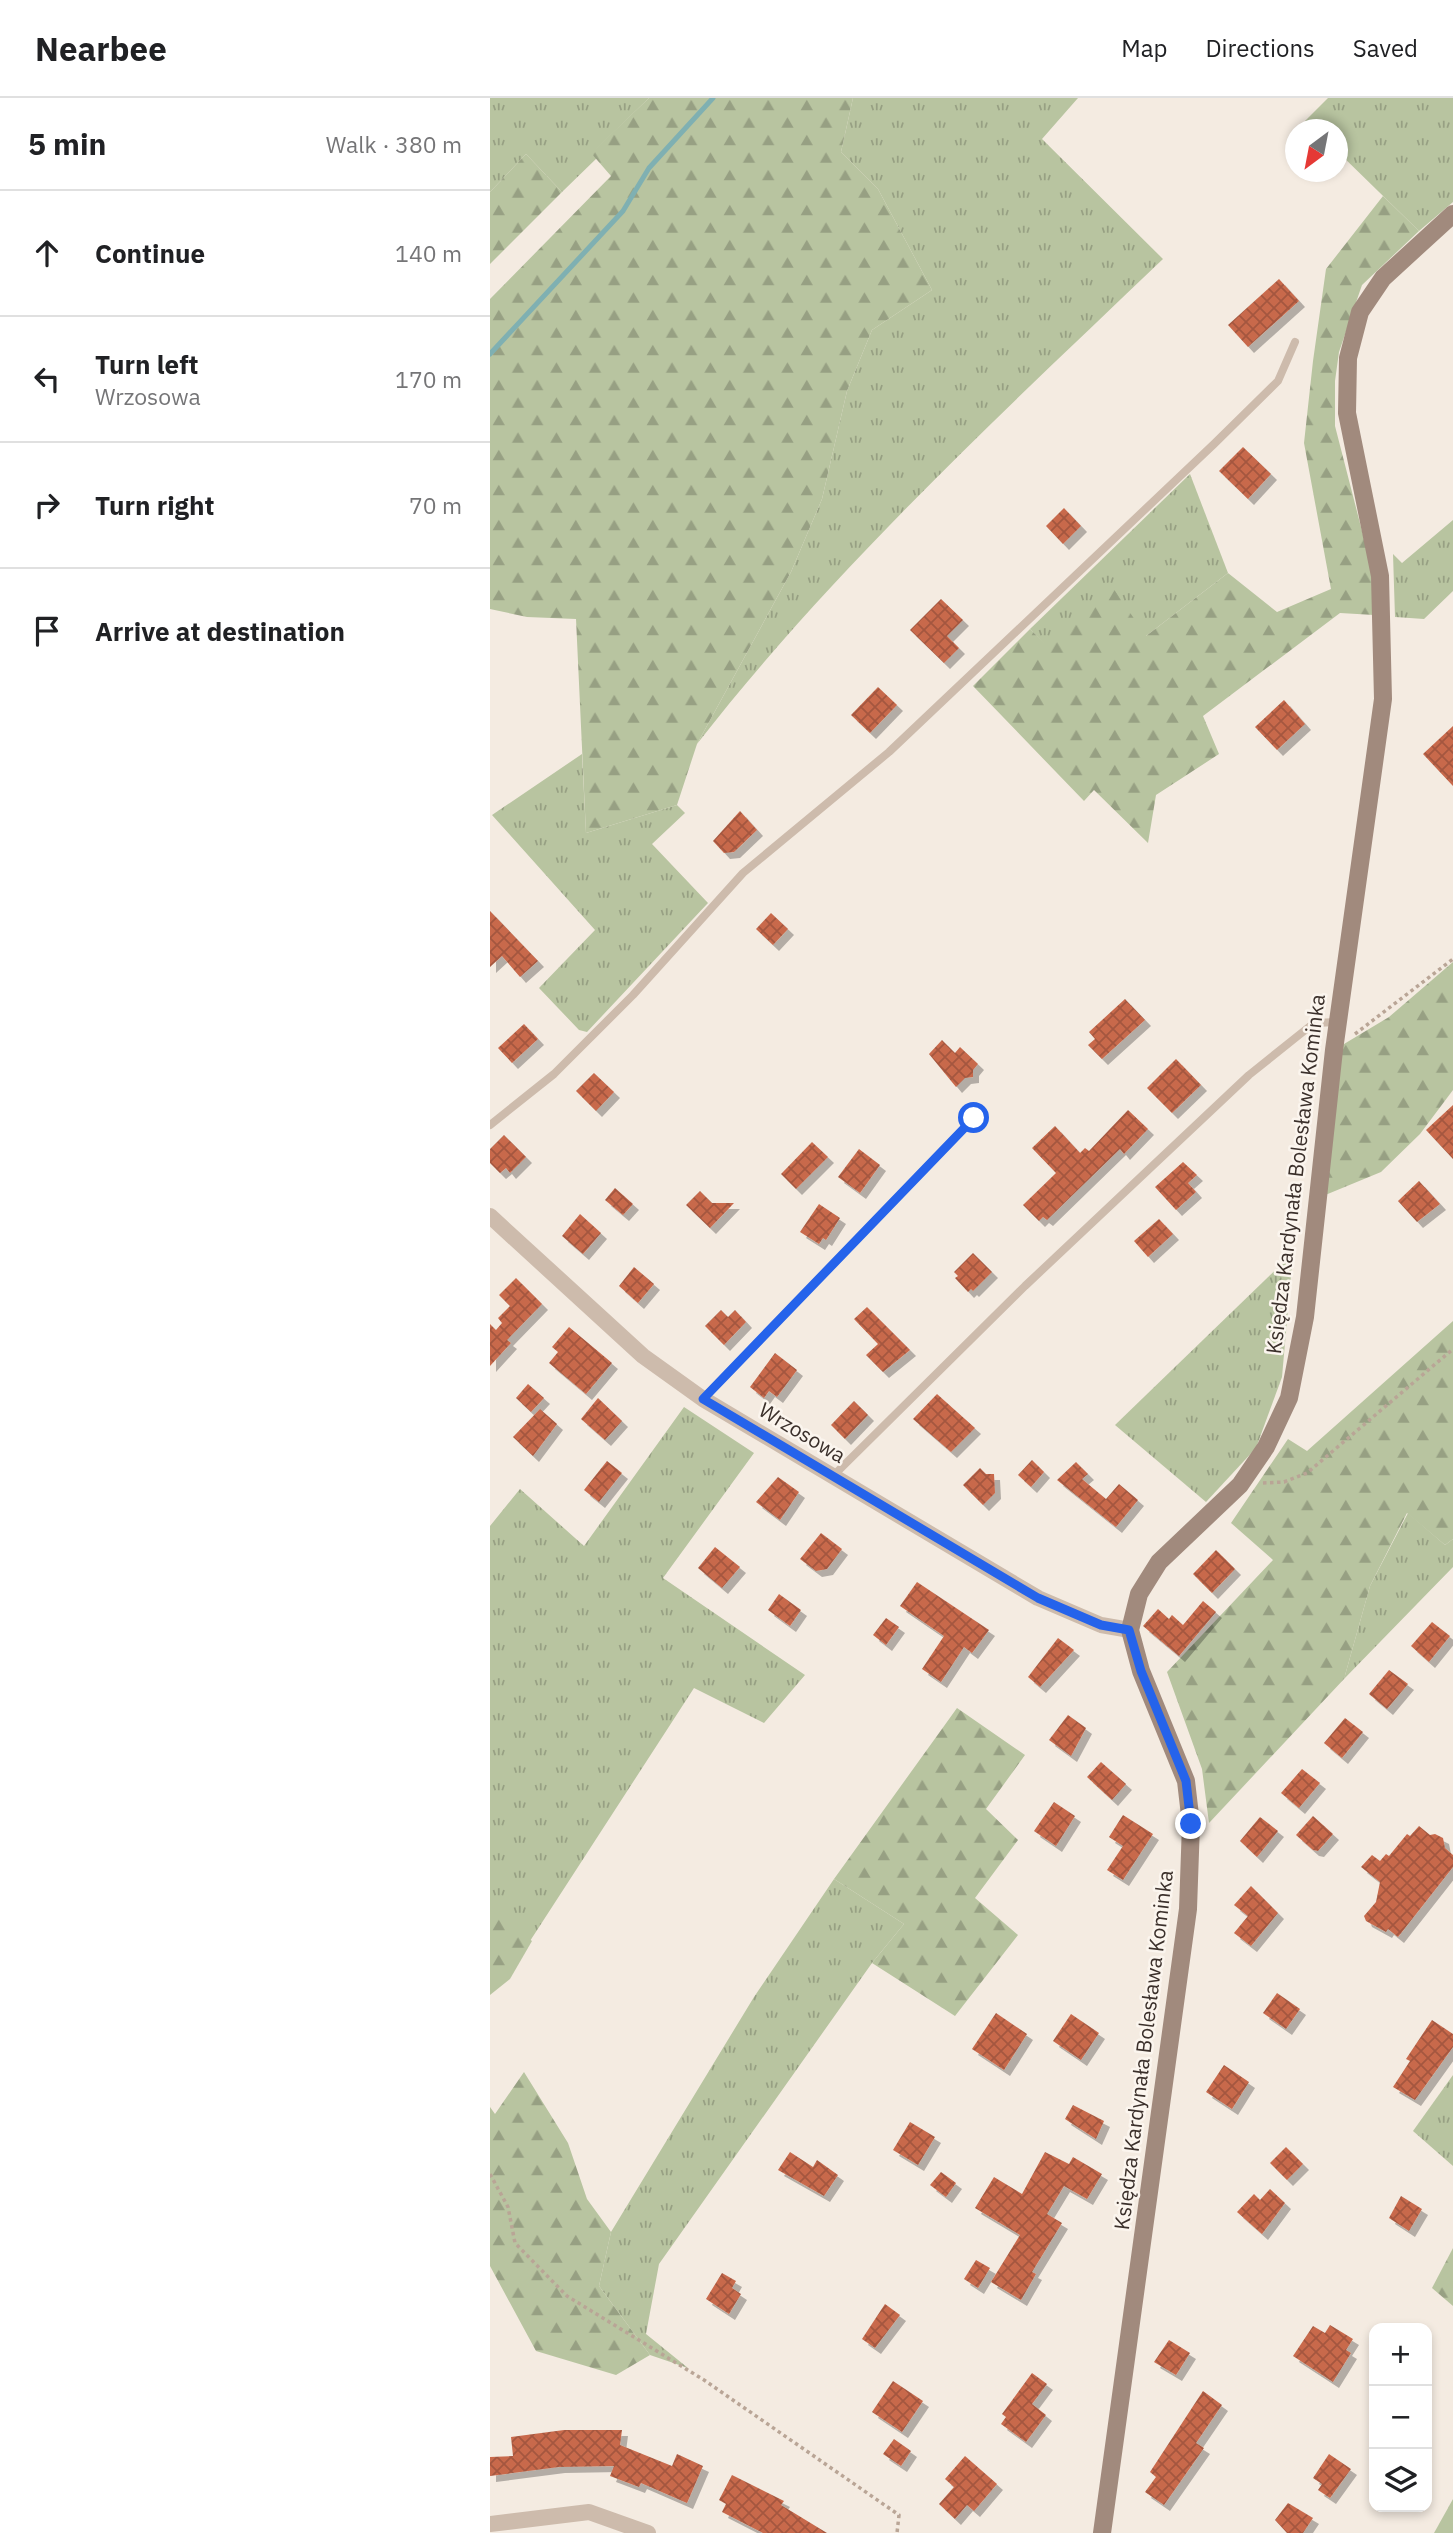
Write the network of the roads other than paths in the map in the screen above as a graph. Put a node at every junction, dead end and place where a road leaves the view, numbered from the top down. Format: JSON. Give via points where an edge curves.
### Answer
{"nodes":[{"id":1,"x":1453,"y":214,"type":"edge"},
{"id":2,"x":1295,"y":342,"type":"dead end"},
{"id":3,"x":1338,"y":1022,"type":"junction"},
{"id":4,"x":974,"y":1118,"type":"dead end"},
{"id":5,"x":490,"y":1125,"type":"edge"},
{"id":6,"x":490,"y":1216,"type":"edge"},
{"id":7,"x":703,"y":1399,"type":"junction"},
{"id":8,"x":833,"y":1476,"type":"junction"},
{"id":9,"x":1129,"y":1630,"type":"junction"},
{"id":10,"x":490,"y":2524,"type":"edge"},
{"id":11,"x":643,"y":2532,"type":"edge"},
{"id":12,"x":1102,"y":2533,"type":"edge"}],
"edges":[{"from":1,"to":3,"type":"street","name":"Księdza Kardynała Bolesława Kominka","via":[[1383,278],[1360,312],[1348,359],[1347,413],[1380,576],[1383,699]]},
{"from":2,"to":5,"type":"lane","via":[[1278,381],[1214,444],[889,752],[743,873],[554,1074]]},
{"from":3,"to":8,"type":"lane","via":[[1314,1023],[1249,1075],[1025,1286]]},
{"from":3,"to":9,"type":"street","name":"Księdza Kardynała Bolesława Kominka","via":[[1305,1317],[1289,1398],[1266,1447],[1240,1485],[1159,1562],[1139,1594]]},
{"from":4,"to":7,"type":"lane"},
{"from":6,"to":7,"type":"street","name":"Wrzosowa","via":[[643,1356]]},
{"from":7,"to":8,"type":"street","name":"Wrzosowa"},
{"from":8,"to":9,"type":"street","name":"Wrzosowa","via":[[1038,1598],[1101,1625]]},
{"from":9,"to":12,"type":"street","name":"Księdza Kardynała Bolesława Kominka","via":[[1186,1781],[1191,1865]]},
{"from":10,"to":11,"type":"street","via":[[589,2512]]}]}
